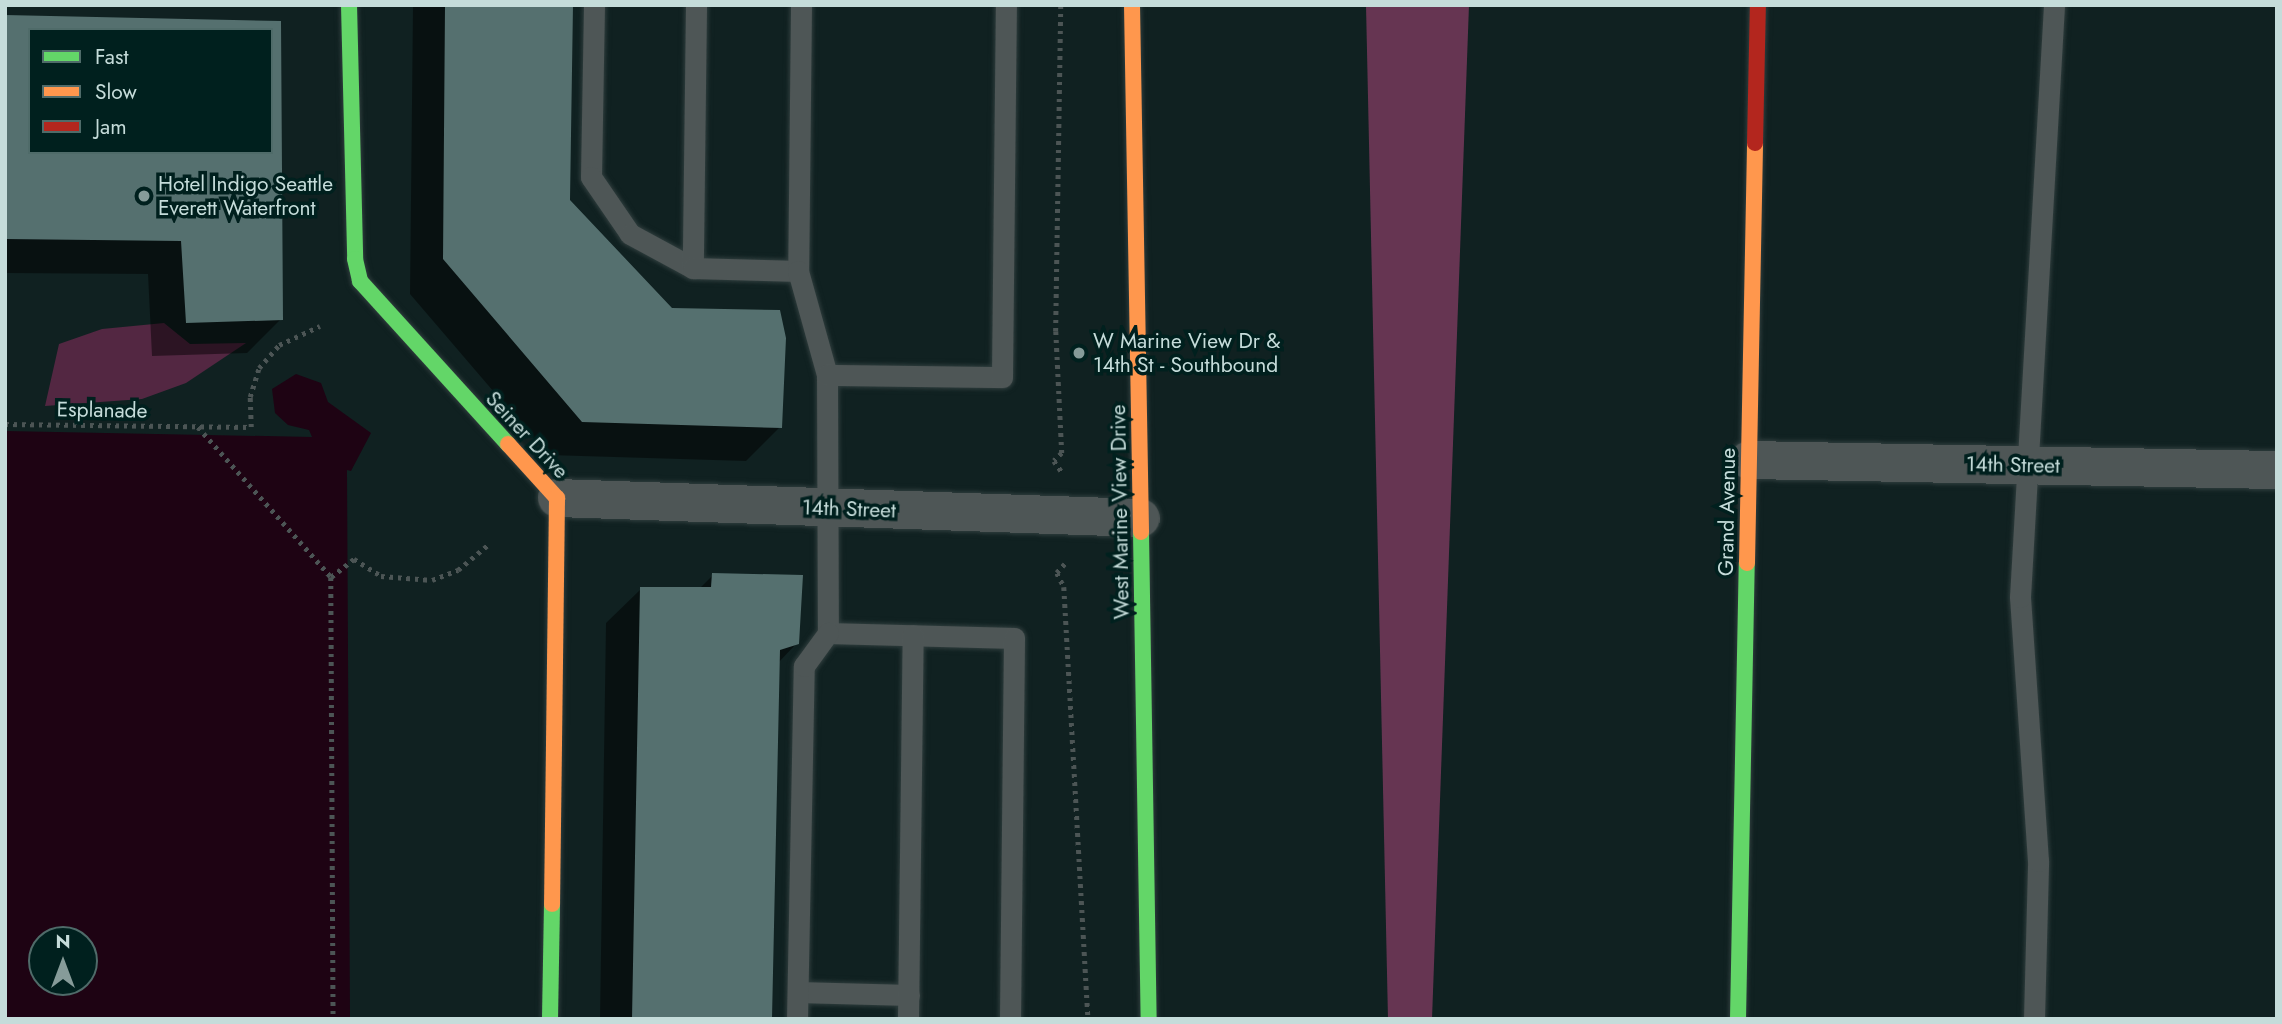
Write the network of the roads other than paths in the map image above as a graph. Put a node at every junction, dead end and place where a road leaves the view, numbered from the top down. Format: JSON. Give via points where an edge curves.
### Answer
{"nodes":[{"id":1,"x":349,"y":5,"type":"edge"},
{"id":2,"x":594,"y":5,"type":"edge"},
{"id":3,"x":696,"y":5,"type":"edge"},
{"id":4,"x":801,"y":5,"type":"edge"},
{"id":5,"x":1006,"y":5,"type":"edge"},
{"id":6,"x":1132,"y":5,"type":"edge"},
{"id":7,"x":1758,"y":5,"type":"edge"},
{"id":8,"x":2054,"y":5,"type":"edge"},
{"id":9,"x":693,"y":268,"type":"junction"},
{"id":10,"x":798,"y":271,"type":"junction"},
{"id":11,"x":827,"y":375,"type":"junction"},
{"id":12,"x":1749,"y":460,"type":"junction"},
{"id":13,"x":2025,"y":466,"type":"junction"},
{"id":14,"x":2277,"y":470,"type":"edge"},
{"id":15,"x":557,"y":498,"type":"junction"},
{"id":16,"x":826,"y":508,"type":"junction"},
{"id":17,"x":1141,"y":518,"type":"junction"},
{"id":18,"x":828,"y":633,"type":"junction"},
{"id":19,"x":913,"y":635,"type":"junction"},
{"id":20,"x":798,"y":992,"type":"junction"},
{"id":21,"x":909,"y":995,"type":"junction"},
{"id":22,"x":550,"y":1019,"type":"edge"},
{"id":23,"x":797,"y":1019,"type":"edge"},
{"id":24,"x":908,"y":1019,"type":"edge"},
{"id":25,"x":1010,"y":1019,"type":"edge"},
{"id":26,"x":1149,"y":1019,"type":"edge"},
{"id":27,"x":1738,"y":1019,"type":"edge"},
{"id":28,"x":2034,"y":1019,"type":"edge"}],
"edges":[{"from":1,"to":15,"type":"street","name":"Seiner Drive","via":[[355,259],[360,281]]},
{"from":2,"to":9,"type":"lane","via":[[592,177],[630,234]]},
{"from":3,"to":9,"type":"lane"},
{"from":4,"to":10,"type":"lane"},
{"from":5,"to":11,"type":"lane","via":[[1002,377]]},
{"from":6,"to":17,"type":"street","name":"West Marine View Drive"},
{"from":7,"to":12,"type":"street","name":"Grand Avenue"},
{"from":8,"to":13,"type":"lane"},
{"from":9,"to":10,"type":"lane"},
{"from":10,"to":11,"type":"lane"},
{"from":11,"to":16,"type":"lane"},
{"from":12,"to":13,"type":"street","name":"14th Street"},
{"from":12,"to":27,"type":"street","name":"Grand Avenue"},
{"from":13,"to":14,"type":"street","name":"14th Street"},
{"from":13,"to":28,"type":"lane","via":[[2020,597],[2038,860]]},
{"from":15,"to":16,"type":"street","name":"14th Street"},
{"from":15,"to":22,"type":"street","name":"Seiner Drive"},
{"from":16,"to":17,"type":"street","name":"14th Street"},
{"from":16,"to":18,"type":"lane"},
{"from":17,"to":26,"type":"street","name":"West Marine View Drive"},
{"from":18,"to":19,"type":"lane"},
{"from":18,"to":20,"type":"lane","via":[[804,666]]},
{"from":19,"to":21,"type":"lane"},
{"from":19,"to":25,"type":"lane","via":[[1014,638]]},
{"from":20,"to":21,"type":"lane"},
{"from":20,"to":23,"type":"lane"},
{"from":21,"to":24,"type":"lane"}]}
